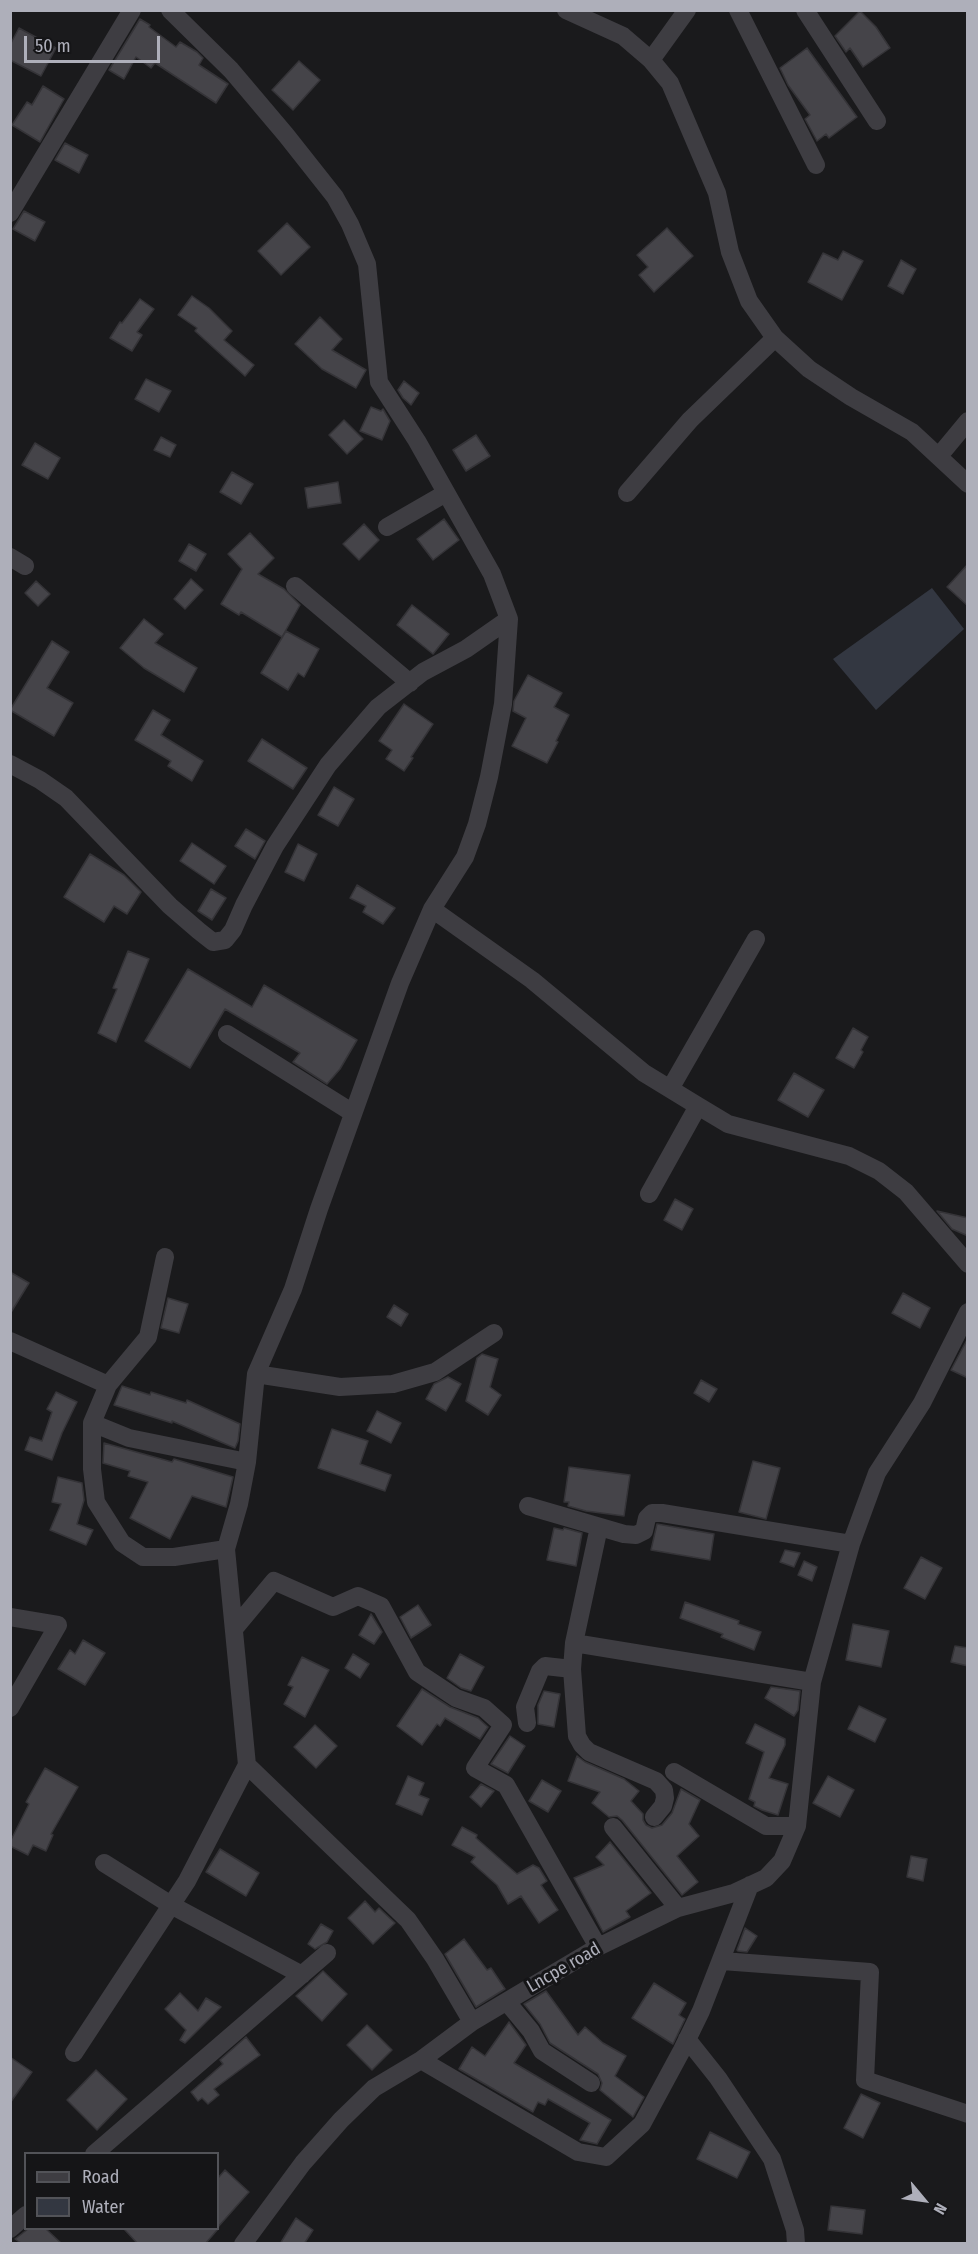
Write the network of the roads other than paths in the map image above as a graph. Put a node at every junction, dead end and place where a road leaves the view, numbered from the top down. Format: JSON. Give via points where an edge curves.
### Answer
{"nodes":[{"id":1,"x":132,"y":10,"type":"edge"},
{"id":2,"x":170,"y":10,"type":"edge"},
{"id":3,"x":566,"y":10,"type":"edge"},
{"id":4,"x":687,"y":10,"type":"edge"},
{"id":5,"x":738,"y":10,"type":"edge"},
{"id":6,"x":806,"y":10,"type":"edge"},
{"id":7,"x":651,"y":60,"type":"junction"},
{"id":8,"x":877,"y":121,"type":"dead end"},
{"id":9,"x":816,"y":165,"type":"dead end"},
{"id":10,"x":10,"y":213,"type":"edge"},
{"id":11,"x":775,"y":338,"type":"junction"},
{"id":12,"x":968,"y":421,"type":"edge"},
{"id":13,"x":939,"y":456,"type":"junction"},
{"id":14,"x":968,"y":484,"type":"edge"},
{"id":15,"x":446,"y":493,"type":"junction"},
{"id":16,"x":627,"y":494,"type":"dead end"},
{"id":17,"x":387,"y":527,"type":"dead end"},
{"id":18,"x":295,"y":586,"type":"dead end"},
{"id":19,"x":509,"y":619,"type":"junction"},
{"id":20,"x":410,"y":683,"type":"junction"},
{"id":21,"x":10,"y":764,"type":"edge"},
{"id":22,"x":432,"y":909,"type":"junction"},
{"id":23,"x":756,"y":939,"type":"dead end"},
{"id":24,"x":227,"y":1034,"type":"dead end"},
{"id":25,"x":670,"y":1089,"type":"junction"},
{"id":26,"x":698,"y":1106,"type":"junction"},
{"id":27,"x":353,"y":1113,"type":"junction"},
{"id":28,"x":649,"y":1194,"type":"dead end"},
{"id":29,"x":165,"y":1257,"type":"dead end"},
{"id":30,"x":968,"y":1264,"type":"edge"},
{"id":31,"x":968,"y":1312,"type":"edge"},
{"id":32,"x":494,"y":1333,"type":"dead end"},
{"id":33,"x":10,"y":1341,"type":"edge"},
{"id":34,"x":256,"y":1374,"type":"junction"},
{"id":35,"x":108,"y":1385,"type":"junction"},
{"id":36,"x":92,"y":1423,"type":"junction"},
{"id":37,"x":247,"y":1462,"type":"junction"},
{"id":38,"x":528,"y":1506,"type":"dead end"},
{"id":39,"x":599,"y":1527,"type":"junction"},
{"id":40,"x":851,"y":1544,"type":"junction"},
{"id":41,"x":225,"y":1549,"type":"junction"},
{"id":42,"x":10,"y":1617,"type":"edge"},
{"id":43,"x":234,"y":1629,"type":"junction"},
{"id":44,"x":574,"y":1643,"type":"junction"},
{"id":45,"x":572,"y":1669,"type":"junction"},
{"id":46,"x":812,"y":1682,"type":"junction"},
{"id":47,"x":10,"y":1708,"type":"edge"},
{"id":48,"x":527,"y":1723,"type":"dead end"},
{"id":49,"x":247,"y":1765,"type":"junction"},
{"id":50,"x":675,"y":1772,"type":"dead end"},
{"id":51,"x":654,"y":1817,"type":"dead end"},
{"id":52,"x":797,"y":1826,"type":"junction"},
{"id":53,"x":613,"y":1827,"type":"dead end"},
{"id":54,"x":104,"y":1863,"type":"dead end"},
{"id":55,"x":750,"y":1885,"type":"junction"},
{"id":56,"x":171,"y":1905,"type":"junction"},
{"id":57,"x":678,"y":1908,"type":"junction"},
{"id":58,"x":598,"y":1947,"type":"junction"},
{"id":59,"x":327,"y":1953,"type":"dead end"},
{"id":60,"x":722,"y":1961,"type":"junction"},
{"id":61,"x":302,"y":1975,"type":"junction"},
{"id":62,"x":507,"y":2002,"type":"junction"},
{"id":63,"x":472,"y":2022,"type":"junction"},
{"id":64,"x":687,"y":2039,"type":"junction"},
{"id":65,"x":74,"y":2053,"type":"dead end"},
{"id":66,"x":421,"y":2060,"type":"junction"},
{"id":67,"x":591,"y":2083,"type":"dead end"},
{"id":68,"x":968,"y":2114,"type":"edge"},
{"id":69,"x":96,"y":2152,"type":"edge"},
{"id":70,"x":24,"y":2218,"type":"edge"},
{"id":71,"x":10,"y":2229,"type":"edge"},
{"id":72,"x":243,"y":2244,"type":"edge"},
{"id":73,"x":796,"y":2244,"type":"edge"}],
"edges":[{"from":1,"to":10,"type":"street"},
{"from":2,"to":15,"type":"street","via":[[231,70],[335,197],[367,264],[379,382]]},
{"from":3,"to":7,"type":"street","via":[[623,36]]},
{"from":4,"to":7,"type":"street"},
{"from":5,"to":9,"type":"street"},
{"from":6,"to":8,"type":"street"},
{"from":7,"to":11,"type":"street","via":[[670,83],[717,193],[730,252],[749,301]]},
{"from":11,"to":13,"type":"street","via":[[808,369],[912,432]]},
{"from":11,"to":16,"type":"street","via":[[690,420]]},
{"from":12,"to":13,"type":"street"},
{"from":13,"to":14,"type":"street"},
{"from":15,"to":17,"type":"street"},
{"from":15,"to":19,"type":"street","via":[[492,574]]},
{"from":18,"to":20,"type":"street"},
{"from":19,"to":20,"type":"street"},
{"from":19,"to":22,"type":"street","via":[[503,704],[477,824],[465,857]]},
{"from":20,"to":21,"type":"street","via":[[378,707],[328,765],[275,846],[225,940],[213,942],[199,931],[66,798]]},
{"from":22,"to":25,"type":"street","via":[[532,980],[644,1073]]},
{"from":22,"to":27,"type":"street","via":[[400,983]]},
{"from":23,"to":25,"type":"street"},
{"from":24,"to":27,"type":"street"},
{"from":25,"to":26,"type":"street"},
{"from":26,"to":28,"type":"street"},
{"from":26,"to":30,"type":"street","via":[[728,1124],[849,1156],[879,1171],[906,1192]]},
{"from":27,"to":34,"type":"street","via":[[293,1289]]},
{"from":29,"to":35,"type":"street","via":[[148,1337]]},
{"from":31,"to":40,"type":"street","name":"Lncpe road","via":[[922,1403],[877,1473]]},
{"from":32,"to":34,"type":"street","via":[[435,1372],[393,1384],[340,1387]]},
{"from":33,"to":35,"type":"street"},
{"from":34,"to":37,"type":"street"},
{"from":35,"to":36,"type":"street"},
{"from":36,"to":37,"type":"street","via":[[129,1438]]},
{"from":36,"to":41,"type":"street","via":[[96,1502],[122,1543],[143,1557],[174,1557]]},
{"from":37,"to":41,"type":"street"},
{"from":38,"to":39,"type":"street"},
{"from":39,"to":40,"type":"street","via":[[636,1535],[644,1531],[652,1513],[662,1513]]},
{"from":39,"to":44,"type":"street"},
{"from":40,"to":46,"type":"street","name":"Lncpe road"},
{"from":41,"to":43,"type":"street"},
{"from":42,"to":47,"type":"street","via":[[58,1625]]},
{"from":43,"to":49,"type":"street"},
{"from":43,"to":58,"type":"street","via":[[274,1581],[333,1607],[358,1596],[381,1606],[417,1672],[456,1698],[484,1708],[503,1725],[475,1768],[506,1785]]},
{"from":44,"to":45,"type":"street"},
{"from":44,"to":46,"type":"street"},
{"from":45,"to":48,"type":"street","via":[[545,1666],[540,1671],[525,1707]]},
{"from":45,"to":51,"type":"street","via":[[577,1736],[589,1752],[656,1781],[665,1798]]},
{"from":46,"to":52,"type":"street","name":"Lncpe road"},
{"from":49,"to":56,"type":"street"},
{"from":49,"to":63,"type":"street","via":[[408,1920]]},
{"from":50,"to":52,"type":"street","via":[[766,1826]]},
{"from":52,"to":55,"type":"street","name":"Lncpe road","via":[[782,1861],[766,1878]]},
{"from":53,"to":57,"type":"street"},
{"from":54,"to":56,"type":"street"},
{"from":55,"to":57,"type":"street","name":"Lncpe road"},
{"from":55,"to":60,"type":"street"},
{"from":56,"to":61,"type":"street"},
{"from":56,"to":65,"type":"street"},
{"from":57,"to":58,"type":"street","name":"Lncpe road"},
{"from":58,"to":62,"type":"street","name":"Lncpe road"},
{"from":59,"to":61,"type":"street"},
{"from":60,"to":64,"type":"street"},
{"from":60,"to":68,"type":"street","via":[[870,1972],[865,2080]]},
{"from":61,"to":69,"type":"street"},
{"from":62,"to":63,"type":"street","name":"Lncpe road"},
{"from":62,"to":67,"type":"street","via":[[542,2051]]},
{"from":63,"to":66,"type":"street","name":"Lncpe road"},
{"from":64,"to":66,"type":"street","via":[[642,2124],[606,2157],[578,2152]]},
{"from":64,"to":73,"type":"street","via":[[772,2159]]},
{"from":66,"to":72,"type":"street","name":"Lncpe road","via":[[374,2088],[341,2120],[303,2163]]},
{"from":70,"to":71,"type":"street"}]}
